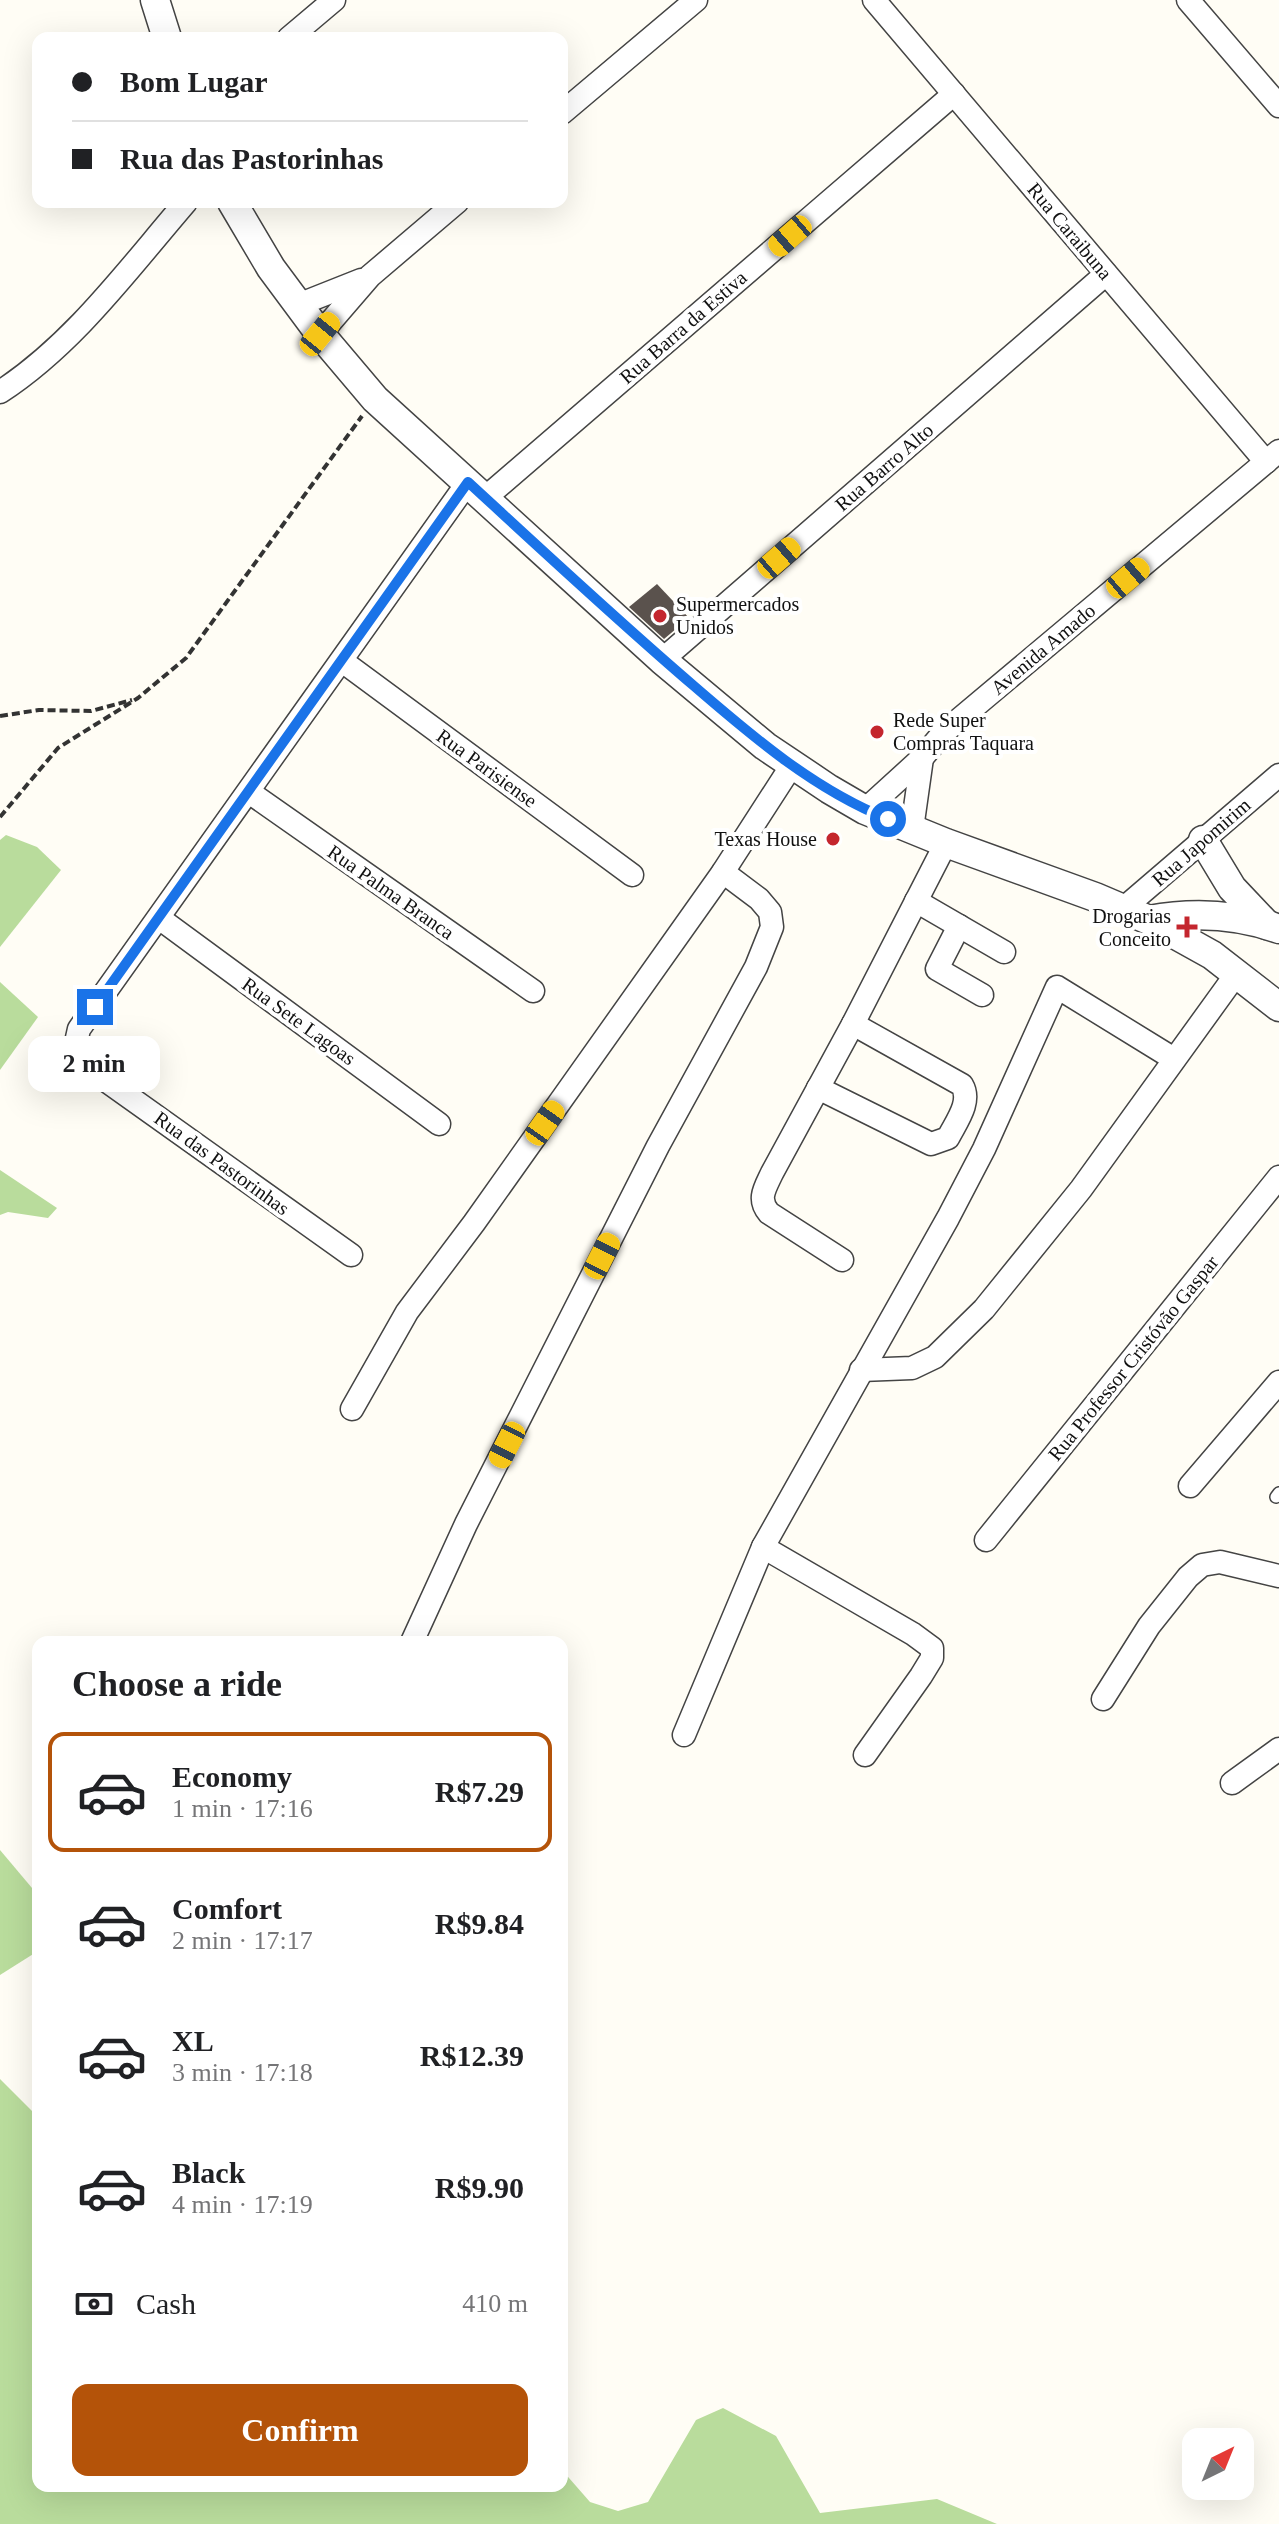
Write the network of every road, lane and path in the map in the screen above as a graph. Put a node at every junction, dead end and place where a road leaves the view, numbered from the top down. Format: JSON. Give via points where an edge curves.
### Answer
{"nodes":[{"id":1,"x":155,"y":0,"type":"edge"},
{"id":2,"x":334,"y":0,"type":"edge"},
{"id":3,"x":696,"y":0,"type":"edge"},
{"id":4,"x":874,"y":0,"type":"edge"},
{"id":5,"x":1188,"y":0,"type":"edge"},
{"id":6,"x":165,"y":32,"type":"edge"},
{"id":7,"x":296,"y":32,"type":"edge"},
{"id":8,"x":954,"y":94,"type":"junction"},
{"id":9,"x":1279,"y":106,"type":"edge"},
{"id":10,"x":568,"y":108,"type":"edge"},
{"id":11,"x":181,"y":208,"type":"edge"},
{"id":12,"x":236,"y":208,"type":"edge"},
{"id":13,"x":450,"y":208,"type":"edge"},
{"id":14,"x":1106,"y":274,"type":"junction"},
{"id":15,"x":370,"y":276,"type":"junction"},
{"id":16,"x":298,"y":305,"type":"junction"},
{"id":17,"x":320,"y":334,"type":"junction"},
{"id":18,"x":0,"y":392,"type":"edge"},
{"id":19,"x":375,"y":399,"type":"junction"},
{"id":20,"x":1272,"y":457,"type":"edge"},
{"id":21,"x":477,"y":490,"type":"junction"},
{"id":22,"x":662,"y":660,"type":"junction"},
{"id":23,"x":342,"y":661,"type":"junction"},
{"id":24,"x":138,"y":698,"type":"junction"},
{"id":25,"x":0,"y":716,"type":"edge"},
{"id":26,"x":922,"y":758,"type":"junction"},
{"id":27,"x":792,"y":765,"type":"junction"},
{"id":28,"x":1279,"y":775,"type":"edge"},
{"id":29,"x":249,"y":792,"type":"junction"},
{"id":30,"x":865,"y":810,"type":"junction"},
{"id":31,"x":0,"y":817,"type":"edge"},
{"id":32,"x":912,"y":829,"type":"junction"},
{"id":33,"x":1203,"y":840,"type":"junction"},
{"id":34,"x":946,"y":843,"type":"junction"},
{"id":35,"x":723,"y":872,"type":"junction"},
{"id":36,"x":632,"y":875,"type":"dead end"},
{"id":37,"x":916,"y":901,"type":"junction"},
{"id":38,"x":1136,"y":914,"type":"junction"},
{"id":39,"x":159,"y":918,"type":"junction"},
{"id":40,"x":959,"y":926,"type":"junction"},
{"id":41,"x":1273,"y":927,"type":"edge"},
{"id":42,"x":1004,"y":952,"type":"dead end"},
{"id":43,"x":1237,"y":973,"type":"junction"},
{"id":44,"x":533,"y":991,"type":"dead end"},
{"id":45,"x":982,"y":995,"type":"dead end"},
{"id":46,"x":1279,"y":1007,"type":"edge"},
{"id":47,"x":853,"y":1024,"type":"junction"},
{"id":48,"x":1174,"y":1059,"type":"junction"},
{"id":49,"x":818,"y":1088,"type":"junction"},
{"id":50,"x":439,"y":1124,"type":"dead end"},
{"id":51,"x":1279,"y":1177,"type":"edge"},
{"id":52,"x":351,"y":1255,"type":"dead end"},
{"id":53,"x":842,"y":1260,"type":"dead end"},
{"id":54,"x":861,"y":1370,"type":"junction"},
{"id":55,"x":1279,"y":1382,"type":"edge"},
{"id":56,"x":352,"y":1409,"type":"dead end"},
{"id":57,"x":1190,"y":1486,"type":"dead end"},
{"id":58,"x":986,"y":1540,"type":"dead end"},
{"id":59,"x":763,"y":1547,"type":"junction"},
{"id":60,"x":1279,"y":1576,"type":"edge"},
{"id":61,"x":415,"y":1636,"type":"edge"},
{"id":62,"x":1103,"y":1699,"type":"dead end"},
{"id":63,"x":684,"y":1735,"type":"dead end"},
{"id":64,"x":1279,"y":1749,"type":"edge"},
{"id":65,"x":865,"y":1755,"type":"dead end"},
{"id":66,"x":1232,"y":1783,"type":"dead end"}],
"edges":[{"from":1,"to":6,"type":"street"},
{"from":2,"to":7,"type":"street"},
{"from":3,"to":10,"type":"street"},
{"from":4,"to":8,"type":"street","name":"Rua Caraibuna"},
{"from":5,"to":9,"type":"street"},
{"from":8,"to":14,"type":"street","name":"Rua Caraibuna"},
{"from":8,"to":21,"type":"street","name":"Rua Barra da Estiva"},
{"from":11,"to":18,"type":"street","via":[[72,333]]},
{"from":12,"to":16,"type":"street"},
{"from":13,"to":15,"type":"street"},
{"from":14,"to":20,"type":"street","name":"Rua Caraibuna"},
{"from":14,"to":22,"type":"street","name":"Rua Barro Alto"},
{"from":15,"to":16,"type":"street"},
{"from":15,"to":17,"type":"street"},
{"from":16,"to":17,"type":"street"},
{"from":17,"to":19,"type":"street"},
{"from":19,"to":21,"type":"street"},
{"from":19,"to":24,"type":"path","via":[[186,658]]},
{"from":20,"to":26,"type":"street","name":"Avenida Amado","via":[[943,733]]},
{"from":21,"to":22,"type":"street"},
{"from":21,"to":23,"type":"street","name":"Rua das Pastorinhas"},
{"from":22,"to":27,"type":"street"},
{"from":23,"to":29,"type":"street","name":"Rua das Pastorinhas"},
{"from":23,"to":36,"type":"street","name":"Rua Parisiense"},
{"from":24,"to":25,"type":"path","via":[[91,711]]},
{"from":24,"to":31,"type":"path","via":[[58,748]]},
{"from":26,"to":30,"type":"street","name":"Avenida Amado"},
{"from":26,"to":32,"type":"street"},
{"from":27,"to":30,"type":"street"},
{"from":27,"to":35,"type":"street"},
{"from":28,"to":33,"type":"street","name":"Rua Japomirim"},
{"from":29,"to":39,"type":"street","name":"Rua das Pastorinhas"},
{"from":29,"to":44,"type":"street","name":"Rua Palma Branca"},
{"from":30,"to":32,"type":"street"},
{"from":32,"to":34,"type":"street"},
{"from":33,"to":38,"type":"street","name":"Rua Japomirim"},
{"from":33,"to":41,"type":"street","via":[[1232,888]]},
{"from":34,"to":37,"type":"street"},
{"from":34,"to":38,"type":"street"},
{"from":35,"to":56,"type":"street","via":[[407,1312]]},
{"from":35,"to":61,"type":"street","via":[[770,912],[772,927],[756,967],[658,1146]]},
{"from":37,"to":40,"type":"street"},
{"from":37,"to":47,"type":"street"},
{"from":38,"to":41,"type":"street","via":[[1207,914]]},
{"from":38,"to":43,"type":"street"},
{"from":39,"to":50,"type":"street","name":"Rua Sete Lagoas"},
{"from":39,"to":52,"type":"street","name":"Rua das Pastorinhas","via":[[79,1029],[75,1047],[87,1067]]},
{"from":40,"to":42,"type":"street"},
{"from":40,"to":45,"type":"street","via":[[937,969]]},
{"from":43,"to":46,"type":"street"},
{"from":43,"to":48,"type":"street"},
{"from":47,"to":49,"type":"street"},
{"from":47,"to":49,"type":"street","via":[[962,1085],[967,1100],[948,1138],[931,1144]]},
{"from":48,"to":54,"type":"street","via":[[1081,1189],[984,1309],[935,1357],[912,1368]]},
{"from":48,"to":54,"type":"street","via":[[1057,987],[984,1149]]},
{"from":49,"to":53,"type":"street","via":[[761,1198],[769,1213]]},
{"from":51,"to":58,"type":"street","name":"Rua Professor Cristóvão Gaspar"},
{"from":54,"to":59,"type":"street"},
{"from":55,"to":57,"type":"street"},
{"from":59,"to":63,"type":"street"},
{"from":59,"to":65,"type":"street","via":[[932,1648],[921,1676]]},
{"from":60,"to":62,"type":"street","via":[[1220,1562],[1202,1565],[1149,1626]]},
{"from":64,"to":66,"type":"street"}]}
